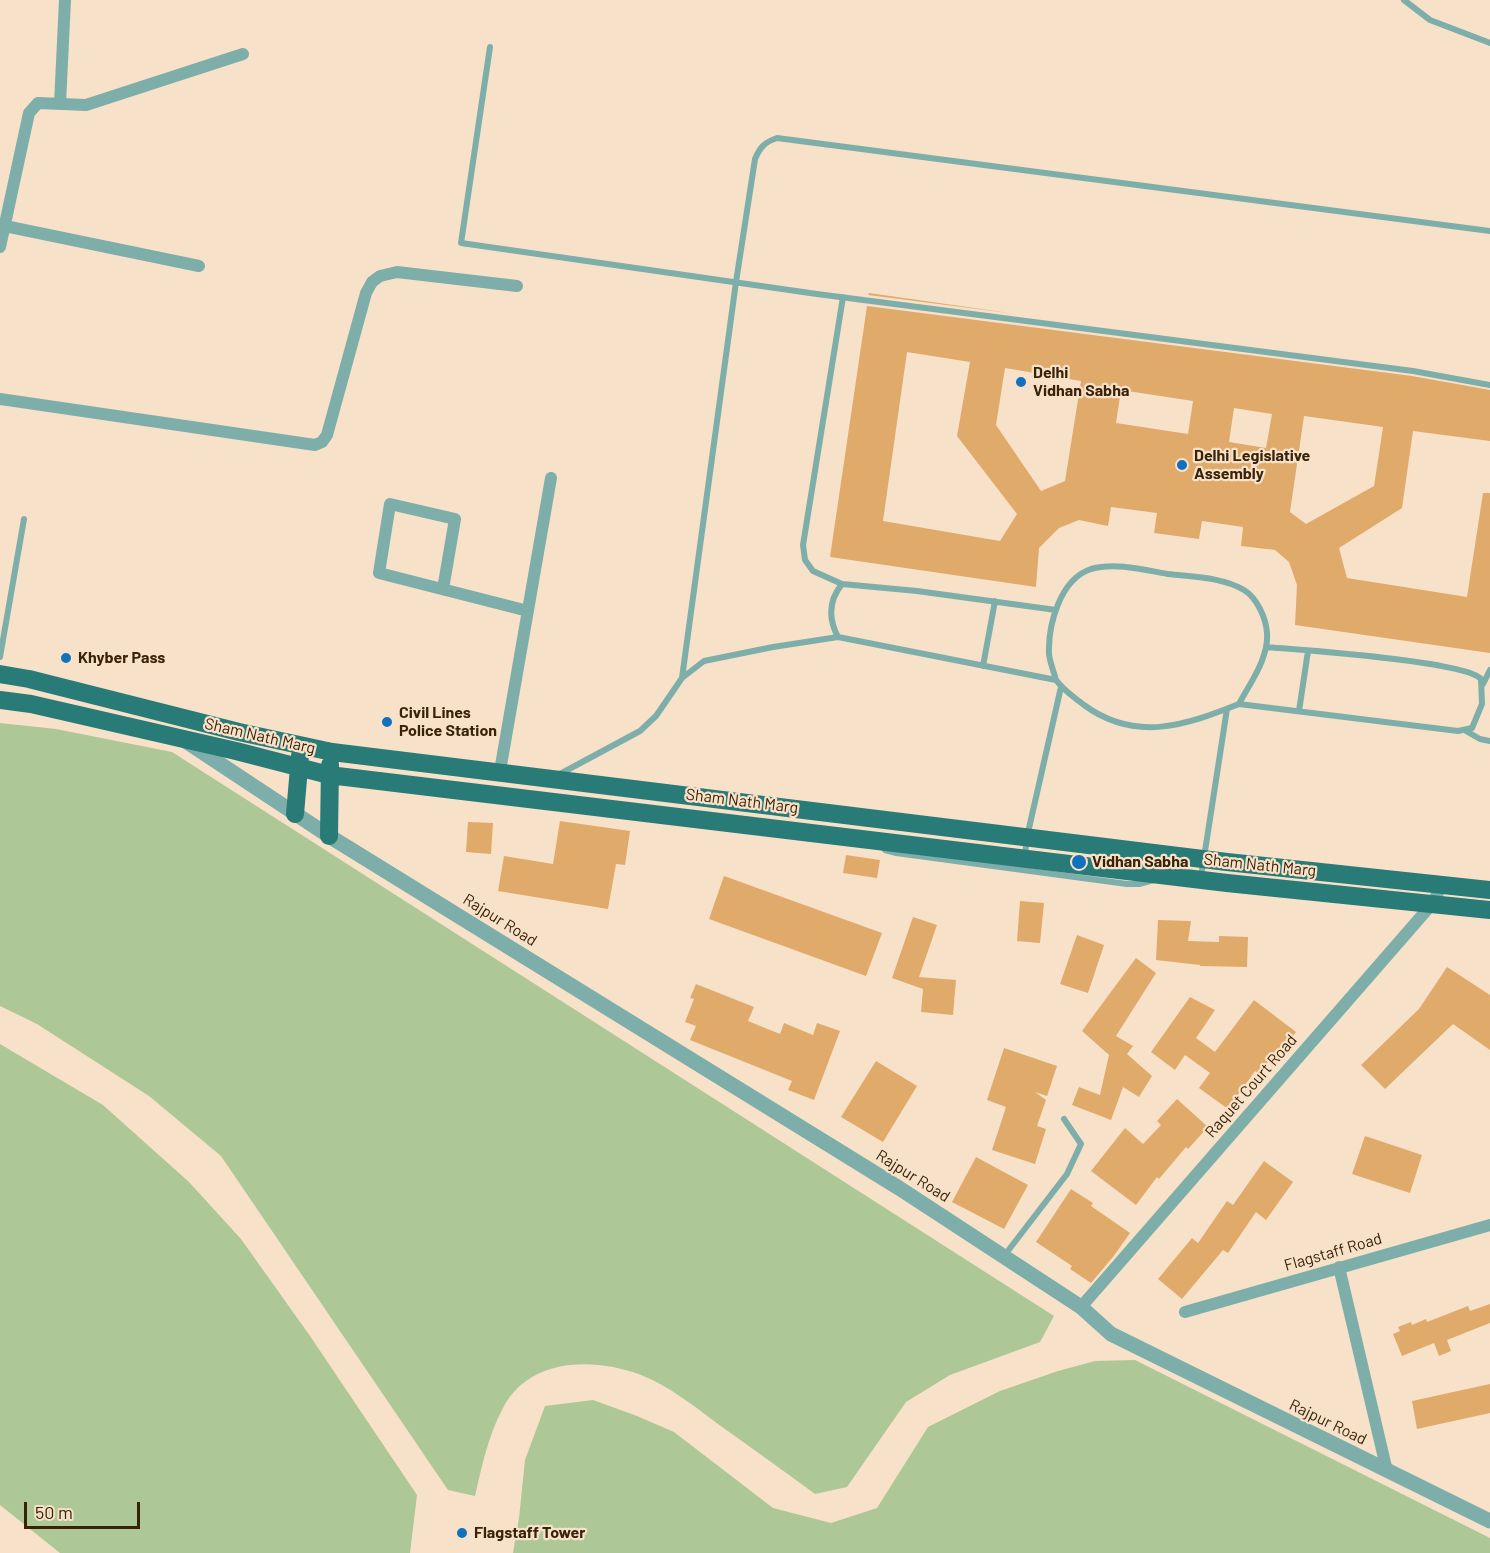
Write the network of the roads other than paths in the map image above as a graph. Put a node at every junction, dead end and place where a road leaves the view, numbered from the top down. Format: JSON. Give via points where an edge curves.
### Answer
{"nodes":[{"id":1,"x":64,"y":0,"type":"edge"},
{"id":2,"x":1404,"y":0,"type":"edge"},
{"id":3,"x":1490,"y":43,"type":"edge"},
{"id":4,"x":490,"y":47,"type":"dead end"},
{"id":5,"x":243,"y":54,"type":"dead end"},
{"id":6,"x":60,"y":104,"type":"junction"},
{"id":7,"x":2,"y":225,"type":"edge"},
{"id":8,"x":1490,"y":231,"type":"edge"},
{"id":9,"x":0,"y":247,"type":"edge"},
{"id":10,"x":199,"y":266,"type":"dead end"},
{"id":11,"x":736,"y":282,"type":"junction"},
{"id":12,"x":518,"y":286,"type":"dead end"},
{"id":13,"x":843,"y":297,"type":"junction"},
{"id":14,"x":1490,"y":385,"type":"edge"},
{"id":15,"x":0,"y":399,"type":"edge"},
{"id":16,"x":551,"y":478,"type":"dead end"},
{"id":17,"x":24,"y":519,"type":"dead end"},
{"id":18,"x":842,"y":584,"type":"junction"},
{"id":19,"x":444,"y":590,"type":"junction"},
{"id":20,"x":995,"y":601,"type":"junction"},
{"id":21,"x":1056,"y":610,"type":"junction"},
{"id":22,"x":528,"y":611,"type":"junction"},
{"id":23,"x":838,"y":637,"type":"junction"},
{"id":24,"x":1266,"y":647,"type":"junction"},
{"id":25,"x":1308,"y":651,"type":"junction"},
{"id":26,"x":0,"y":657,"type":"edge"},
{"id":27,"x":983,"y":666,"type":"junction"},
{"id":28,"x":1490,"y":670,"type":"edge"},
{"id":29,"x":0,"y":674,"type":"edge"},
{"id":30,"x":682,"y":678,"type":"junction"},
{"id":31,"x":1056,"y":680,"type":"junction"},
{"id":32,"x":1483,"y":684,"type":"junction"},
{"id":33,"x":1061,"y":687,"type":"junction"},
{"id":34,"x":0,"y":700,"type":"edge"},
{"id":35,"x":1239,"y":704,"type":"junction"},
{"id":36,"x":1227,"y":709,"type":"junction"},
{"id":37,"x":1299,"y":711,"type":"junction"},
{"id":38,"x":1466,"y":731,"type":"junction"},
{"id":39,"x":182,"y":738,"type":"junction"},
{"id":40,"x":1490,"y":741,"type":"edge"},
{"id":41,"x":300,"y":745,"type":"junction"},
{"id":42,"x":332,"y":752,"type":"junction"},
{"id":43,"x":299,"y":767,"type":"junction"},
{"id":44,"x":500,"y":771,"type":"junction"},
{"id":45,"x":329,"y":775,"type":"junction"},
{"id":46,"x":550,"y":790,"type":"junction"},
{"id":47,"x":295,"y":814,"type":"junction"},
{"id":48,"x":329,"y":836,"type":"junction"},
{"id":49,"x":1027,"y":837,"type":"junction"},
{"id":50,"x":865,"y":840,"type":"junction"},
{"id":51,"x":1024,"y":859,"type":"junction"},
{"id":52,"x":1204,"y":859,"type":"junction"},
{"id":53,"x":1169,"y":876,"type":"junction"},
{"id":54,"x":1200,"y":880,"type":"junction"},
{"id":55,"x":1442,"y":885,"type":"junction"},
{"id":56,"x":1490,"y":890,"type":"edge"},
{"id":57,"x":1432,"y":904,"type":"junction"},
{"id":58,"x":1490,"y":910,"type":"edge"},
{"id":59,"x":1064,"y":1119,"type":"dead end"},
{"id":60,"x":1490,"y":1225,"type":"edge"},
{"id":61,"x":1004,"y":1257,"type":"junction"},
{"id":62,"x":1339,"y":1268,"type":"junction"},
{"id":63,"x":1081,"y":1307,"type":"junction"},
{"id":64,"x":1185,"y":1312,"type":"dead end"},
{"id":65,"x":1387,"y":1471,"type":"junction"},
{"id":66,"x":1490,"y":1521,"type":"edge"}],
"edges":[{"from":1,"to":6,"type":"street"},
{"from":2,"to":3,"type":"lane","via":[[1430,20]]},
{"from":4,"to":11,"type":"lane","via":[[461,243]]},
{"from":5,"to":6,"type":"street","via":[[86,105]]},
{"from":6,"to":7,"type":"street","via":[[38,103],[29,113]]},
{"from":7,"to":9,"type":"street"},
{"from":7,"to":10,"type":"street"},
{"from":8,"to":11,"type":"lane","via":[[777,138],[759,149],[755,159]]},
{"from":11,"to":13,"type":"lane"},
{"from":11,"to":30,"type":"lane"},
{"from":12,"to":15,"type":"street","via":[[397,272],[372,282],[359,313],[327,435],[315,445]]},
{"from":13,"to":14,"type":"lane","via":[[1401,369]]},
{"from":13,"to":18,"type":"lane","via":[[803,545],[805,560],[813,571]]},
{"from":16,"to":22,"type":"street"},
{"from":17,"to":26,"type":"lane"},
{"from":18,"to":20,"type":"lane"},
{"from":18,"to":23,"type":"lane","via":[[834,594],[831,608],[832,626]]},
{"from":19,"to":19,"type":"street","via":[[379,573],[390,504],[455,519]]},
{"from":19,"to":22,"type":"street"},
{"from":20,"to":21,"type":"lane"},
{"from":20,"to":27,"type":"lane"},
{"from":21,"to":24,"type":"lane","via":[[1063,594],[1090,569],[1128,568],[1222,581],[1245,591],[1254,600],[1262,612]]},
{"from":21,"to":31,"type":"lane","via":[[1049,655]]},
{"from":22,"to":44,"type":"street"},
{"from":23,"to":27,"type":"lane"},
{"from":23,"to":30,"type":"lane","via":[[704,661]]},
{"from":24,"to":25,"type":"lane"},
{"from":24,"to":35,"type":"lane"},
{"from":25,"to":32,"type":"lane","via":[[1429,663],[1478,675]]},
{"from":25,"to":37,"type":"lane"},
{"from":27,"to":31,"type":"lane"},
{"from":28,"to":32,"type":"lane"},
{"from":29,"to":41,"type":"main road","name":"Sham Nath Marg"},
{"from":30,"to":46,"type":"lane","via":[[656,716],[640,731]]},
{"from":31,"to":33,"type":"lane"},
{"from":32,"to":38,"type":"lane","via":[[1482,704],[1472,728]]},
{"from":33,"to":36,"type":"lane","via":[[1113,721],[1139,727],[1171,727]]},
{"from":33,"to":49,"type":"lane"},
{"from":34,"to":39,"type":"main road","name":"Sham Nath Marg"},
{"from":35,"to":36,"type":"lane"},
{"from":35,"to":37,"type":"lane"},
{"from":36,"to":52,"type":"lane"},
{"from":37,"to":38,"type":"lane"},
{"from":38,"to":40,"type":"lane"},
{"from":39,"to":43,"type":"main road","name":"Sham Nath Marg"},
{"from":39,"to":47,"type":"street","name":"Rajpur Road"},
{"from":41,"to":42,"type":"main road","name":"Sham Nath Marg"},
{"from":41,"to":43,"type":"main road"},
{"from":42,"to":44,"type":"main road","name":"Sham Nath Marg"},
{"from":42,"to":45,"type":"main road"},
{"from":43,"to":45,"type":"main road","name":"Sham Nath Marg"},
{"from":43,"to":47,"type":"main road"},
{"from":44,"to":46,"type":"main road","name":"Sham Nath Marg"},
{"from":45,"to":46,"type":"main road","name":"Sham Nath Marg"},
{"from":45,"to":48,"type":"main road"},
{"from":46,"to":49,"type":"main road","name":"Sham Nath Marg"},
{"from":46,"to":50,"type":"main road","name":"Sham Nath Marg"},
{"from":47,"to":48,"type":"street","name":"Rajpur Road"},
{"from":48,"to":61,"type":"street","name":"Rajpur Road"},
{"from":49,"to":51,"type":"lane"},
{"from":49,"to":52,"type":"main road","name":"Sham Nath Marg"},
{"from":50,"to":51,"type":"main road","name":"Sham Nath Marg"},
{"from":50,"to":53,"type":"lane","via":[[896,853],[1127,884]]},
{"from":51,"to":53,"type":"main road","name":"Sham Nath Marg"},
{"from":52,"to":54,"type":"lane"},
{"from":52,"to":55,"type":"main road","name":"Sham Nath Marg"},
{"from":53,"to":54,"type":"main road","name":"Sham Nath Marg"},
{"from":54,"to":57,"type":"main road","name":"Sham Nath Marg"},
{"from":55,"to":56,"type":"main road","name":"Sham Nath Marg"},
{"from":55,"to":57,"type":"street","name":"Raquet Court Road"},
{"from":57,"to":58,"type":"main road","name":"Sham Nath Marg"},
{"from":57,"to":63,"type":"street","name":"Raquet Court Road"},
{"from":59,"to":61,"type":"lane","via":[[1080,1144],[1067,1174]]},
{"from":60,"to":62,"type":"street","name":"Flagstaff Road"},
{"from":61,"to":63,"type":"street","name":"Rajpur Road"},
{"from":62,"to":64,"type":"street","name":"Flagstaff Road"},
{"from":62,"to":65,"type":"street"},
{"from":63,"to":65,"type":"street","name":"Rajpur Road","via":[[1111,1334]]},
{"from":65,"to":66,"type":"street","name":"Rajpur Road"}]}
